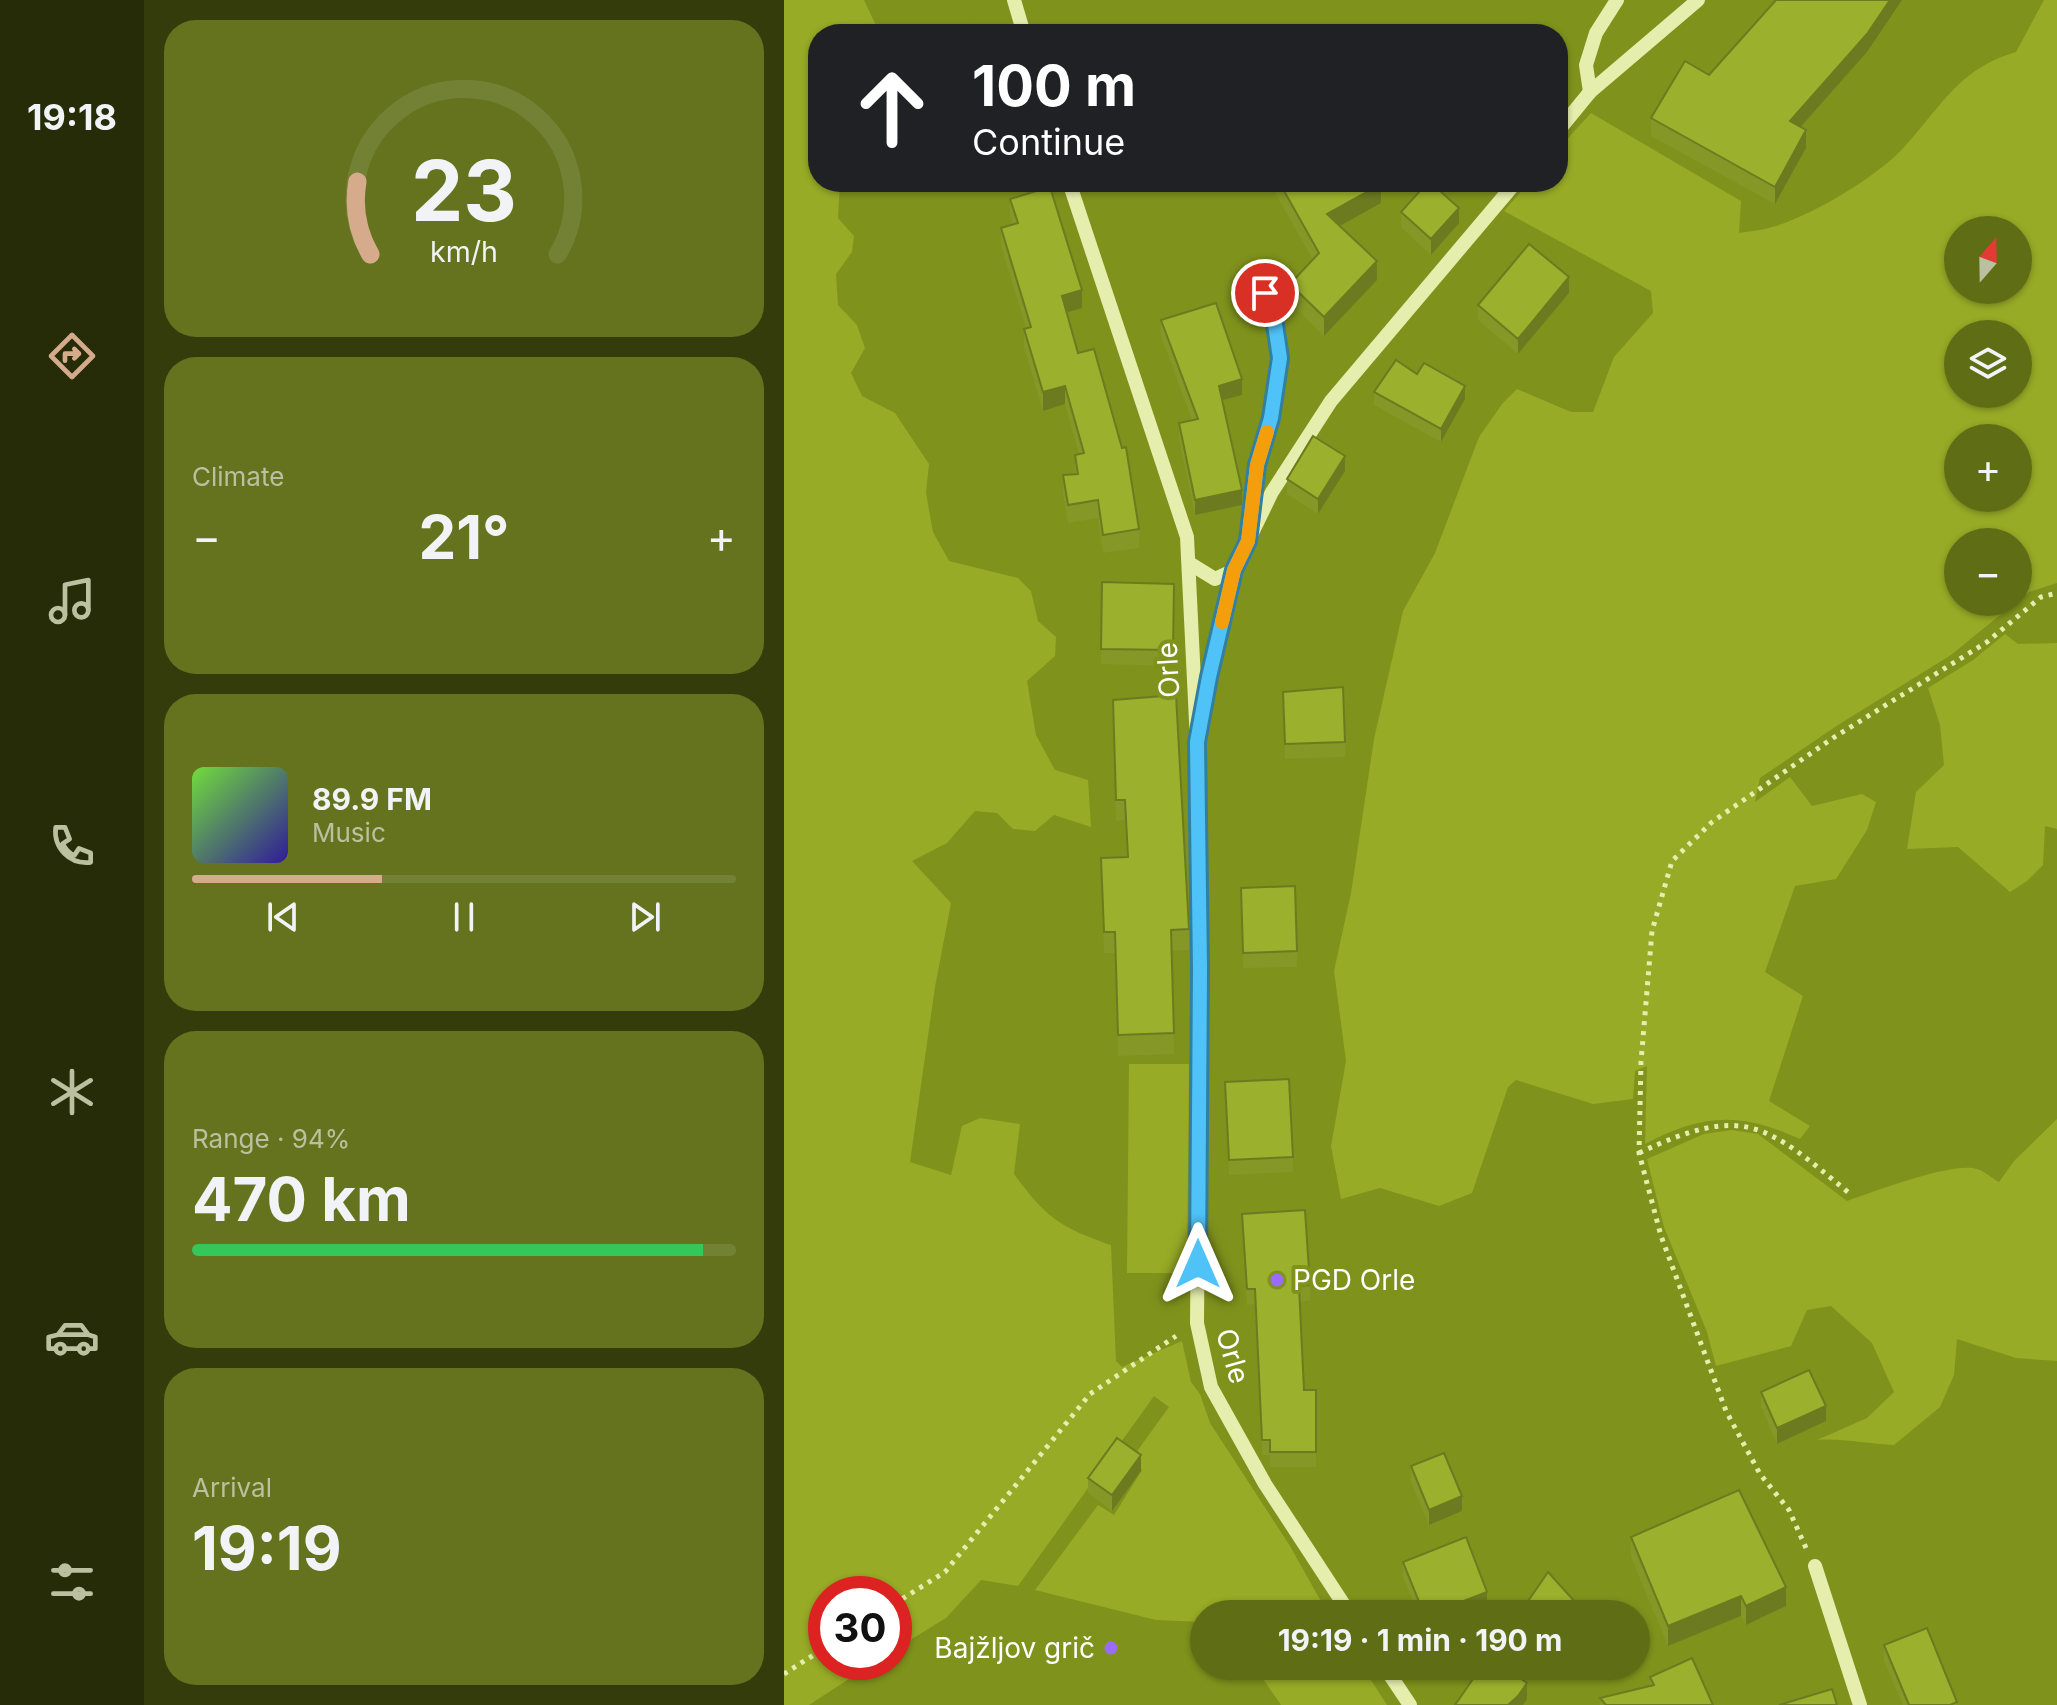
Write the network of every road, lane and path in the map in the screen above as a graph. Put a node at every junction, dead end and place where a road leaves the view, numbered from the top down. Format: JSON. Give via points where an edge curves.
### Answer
{"nodes":[{"id":1,"x":1014,"y":0,"type":"edge"},
{"id":2,"x":1617,"y":0,"type":"edge"},
{"id":3,"x":1698,"y":0,"type":"edge"},
{"id":4,"x":1021,"y":24,"type":"edge"},
{"id":5,"x":1590,"y":92,"type":"junction"},
{"id":6,"x":1568,"y":119,"type":"edge"},
{"id":7,"x":1072,"y":192,"type":"edge"},
{"id":8,"x":1508,"y":192,"type":"edge"},
{"id":9,"x":1255,"y":268,"type":"dead end"},
{"id":10,"x":1248,"y":541,"type":"junction"},
{"id":11,"x":1189,"y":563,"type":"junction"},
{"id":12,"x":1234,"y":570,"type":"junction"},
{"id":13,"x":2057,"y":593,"type":"edge"},
{"id":14,"x":1197,"y":742,"type":"junction"},
{"id":15,"x":1639,"y":1153,"type":"junction"},
{"id":16,"x":1849,"y":1193,"type":"dead end"},
{"id":17,"x":1197,"y":1323,"type":"junction"},
{"id":18,"x":1815,"y":1566,"type":"joint"},
{"id":19,"x":912,"y":1593,"type":"edge"},
{"id":20,"x":1341,"y":1600,"type":"edge"},
{"id":21,"x":808,"y":1659,"type":"edge"},
{"id":22,"x":784,"y":1674,"type":"edge"},
{"id":23,"x":1393,"y":1680,"type":"edge"},
{"id":24,"x":1410,"y":1705,"type":"edge"},
{"id":25,"x":1860,"y":1705,"type":"edge"}],
"edges":[{"from":1,"to":4,"type":"street"},
{"from":2,"to":5,"type":"street","via":[[1589,54]]},
{"from":3,"to":5,"type":"street"},
{"from":5,"to":6,"type":"street"},
{"from":7,"to":11,"type":"street","name":"Orle","via":[[1187,537]]},
{"from":8,"to":10,"type":"street","via":[[1331,401],[1272,492]]},
{"from":9,"to":10,"type":"street","via":[[1274,318],[1280,358],[1257,465]]},
{"from":10,"to":12,"type":"street"},
{"from":11,"to":12,"type":"street","via":[[1215,579]]},
{"from":11,"to":14,"type":"street","name":"Orle"},
{"from":12,"to":14,"type":"street"},
{"from":13,"to":15,"type":"path","via":[[2041,597],[1987,642],[1833,738],[1712,822],[1672,861],[1652,931]]},
{"from":14,"to":17,"type":"street","name":"Orle"},
{"from":15,"to":16,"type":"path","via":[[1701,1128],[1761,1129],[1793,1146]]},
{"from":15,"to":18,"type":"path","via":[[1661,1236],[1726,1411],[1760,1474],[1789,1510]]},
{"from":17,"to":19,"type":"path","via":[[1090,1394],[945,1572]]},
{"from":17,"to":20,"type":"street","name":"Orle","via":[[1211,1387],[1265,1484]]},
{"from":18,"to":25,"type":"street"},
{"from":21,"to":22,"type":"path"},
{"from":23,"to":24,"type":"street"}]}
